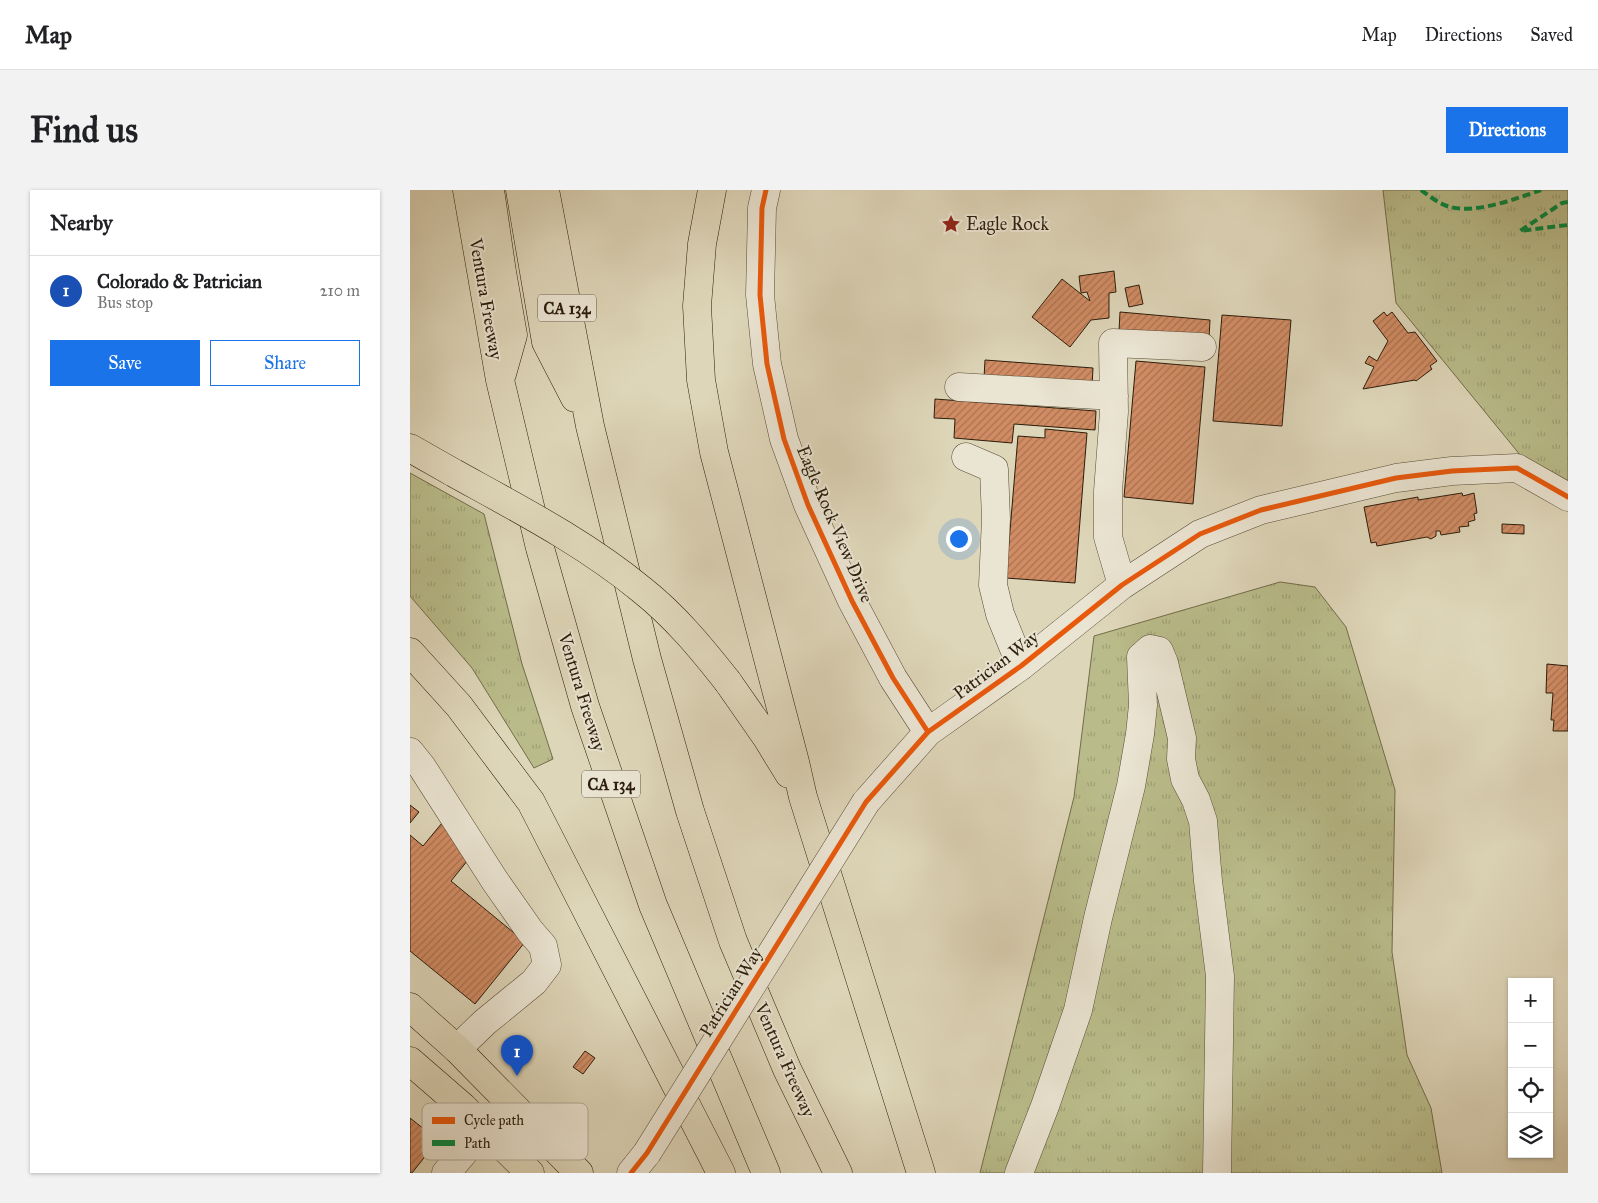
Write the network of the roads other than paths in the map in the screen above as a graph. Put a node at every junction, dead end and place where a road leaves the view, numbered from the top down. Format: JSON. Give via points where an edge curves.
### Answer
{"nodes":[{"id":1,"x":467,"y":190,"type":"edge"},
{"id":2,"x":490,"y":190,"type":"edge"},
{"id":3,"x":520,"y":190,"type":"edge"},
{"id":4,"x":545,"y":190,"type":"edge"},
{"id":5,"x":712,"y":190,"type":"edge"},
{"id":6,"x":766,"y":190,"type":"edge"},
{"id":7,"x":1202,"y":347,"type":"dead end"},
{"id":8,"x":500,"y":380,"type":"junction"},
{"id":9,"x":959,"y":386,"type":"dead end"},
{"id":10,"x":1114,"y":396,"type":"junction"},
{"id":11,"x":590,"y":426,"type":"junction"},
{"id":12,"x":410,"y":448,"type":"edge"},
{"id":13,"x":966,"y":457,"type":"dead end"},
{"id":14,"x":1568,"y":496,"type":"edge"},
{"id":15,"x":1122,"y":585,"type":"junction"},
{"id":16,"x":410,"y":644,"type":"edge"},
{"id":17,"x":410,"y":652,"type":"edge"},
{"id":18,"x":1021,"y":666,"type":"junction"},
{"id":19,"x":459,"y":706,"type":"junction"},
{"id":20,"x":928,"y":732,"type":"junction"},
{"id":21,"x":410,"y":752,"type":"edge"},
{"id":22,"x":803,"y":797,"type":"junction"},
{"id":23,"x":410,"y":1007,"type":"edge"},
{"id":24,"x":457,"y":1049,"type":"junction"},
{"id":25,"x":410,"y":1061,"type":"edge"},
{"id":26,"x":458,"y":1103,"type":"edge"},
{"id":27,"x":510,"y":1103,"type":"edge"},
{"id":28,"x":457,"y":1160,"type":"edge"},
{"id":29,"x":516,"y":1160,"type":"edge"},
{"id":30,"x":566,"y":1160,"type":"edge"},
{"id":31,"x":639,"y":1163,"type":"edge"},
{"id":32,"x":446,"y":1173,"type":"edge"},
{"id":33,"x":530,"y":1173,"type":"edge"},
{"id":34,"x":579,"y":1173,"type":"edge"},
{"id":35,"x":721,"y":1173,"type":"edge"},
{"id":36,"x":766,"y":1173,"type":"edge"},
{"id":37,"x":838,"y":1173,"type":"edge"},
{"id":38,"x":921,"y":1173,"type":"edge"},
{"id":39,"x":1019,"y":1173,"type":"edge"},
{"id":40,"x":1217,"y":1173,"type":"edge"}],
"edges":[{"from":1,"to":8,"type":"main road","name":"Ventura Freeway","number":"CA 134"},
{"from":2,"to":8,"type":"main road","via":[[513,335]]},
{"from":3,"to":11,"type":"main road","via":[[546,342]]},
{"from":4,"to":11,"type":"main road","name":"Ventura Freeway","number":"CA 134"},
{"from":5,"to":22,"type":"main road","via":[[702,244],[697,306],[702,380],[714,452]]},
{"from":6,"to":20,"type":"street","name":"Eagle Rock View Drive","via":[[762,208],[760,295],[767,364],[784,439],[808,505],[852,601],[893,678]]},
{"from":7,"to":10,"type":"street","via":[[1113,343]]},
{"from":8,"to":36,"type":"main road","name":"Ventura Freeway","number":"CA 134","via":[[540,548],[588,715],[653,905]]},
{"from":9,"to":10,"type":"street"},
{"from":10,"to":15,"type":"street","via":[[1108,537]]},
{"from":11,"to":37,"type":"main road","name":"Ventura Freeway","number":"CA 134","via":[[647,659],[693,820],[733,941],[787,1069]]},
{"from":12,"to":22,"type":"main road","bridge":true,"via":[[566,535],[643,590],[690,636],[728,682]]},
{"from":13,"to":18,"type":"street","via":[[994,469],[993,585],[1000,614]]},
{"from":14,"to":15,"type":"street","name":"Patrician Way","via":[[1517,468],[1396,478],[1261,510],[1200,534]]},
{"from":15,"to":18,"type":"street","name":"Patrician Way"},
{"from":16,"to":19,"type":"main road"},
{"from":17,"to":19,"type":"main road"},
{"from":18,"to":20,"type":"street","name":"Patrician Way"},
{"from":19,"to":35,"type":"main road","via":[[531,802]]},
{"from":20,"to":31,"type":"street","name":"Patrician Way","bridge":true,"via":[[866,802]]},
{"from":21,"to":24,"type":"street","via":[[543,946],[547,965],[534,982]]},
{"from":22,"to":38,"type":"main road"},
{"from":23,"to":24,"type":"main road"},
{"from":24,"to":27,"type":"main road"},
{"from":25,"to":26,"type":"main road"},
{"from":28,"to":32,"type":"street"},
{"from":29,"to":33,"type":"main road"},
{"from":30,"to":34,"type":"main road"},
{"from":39,"to":40,"type":"street","via":[[1046,1106],[1078,1010],[1131,786],[1143,705],[1141,657],[1150,649],[1159,651],[1164,663],[1182,738],[1181,759],[1185,779],[1203,821],[1220,976]]}]}
